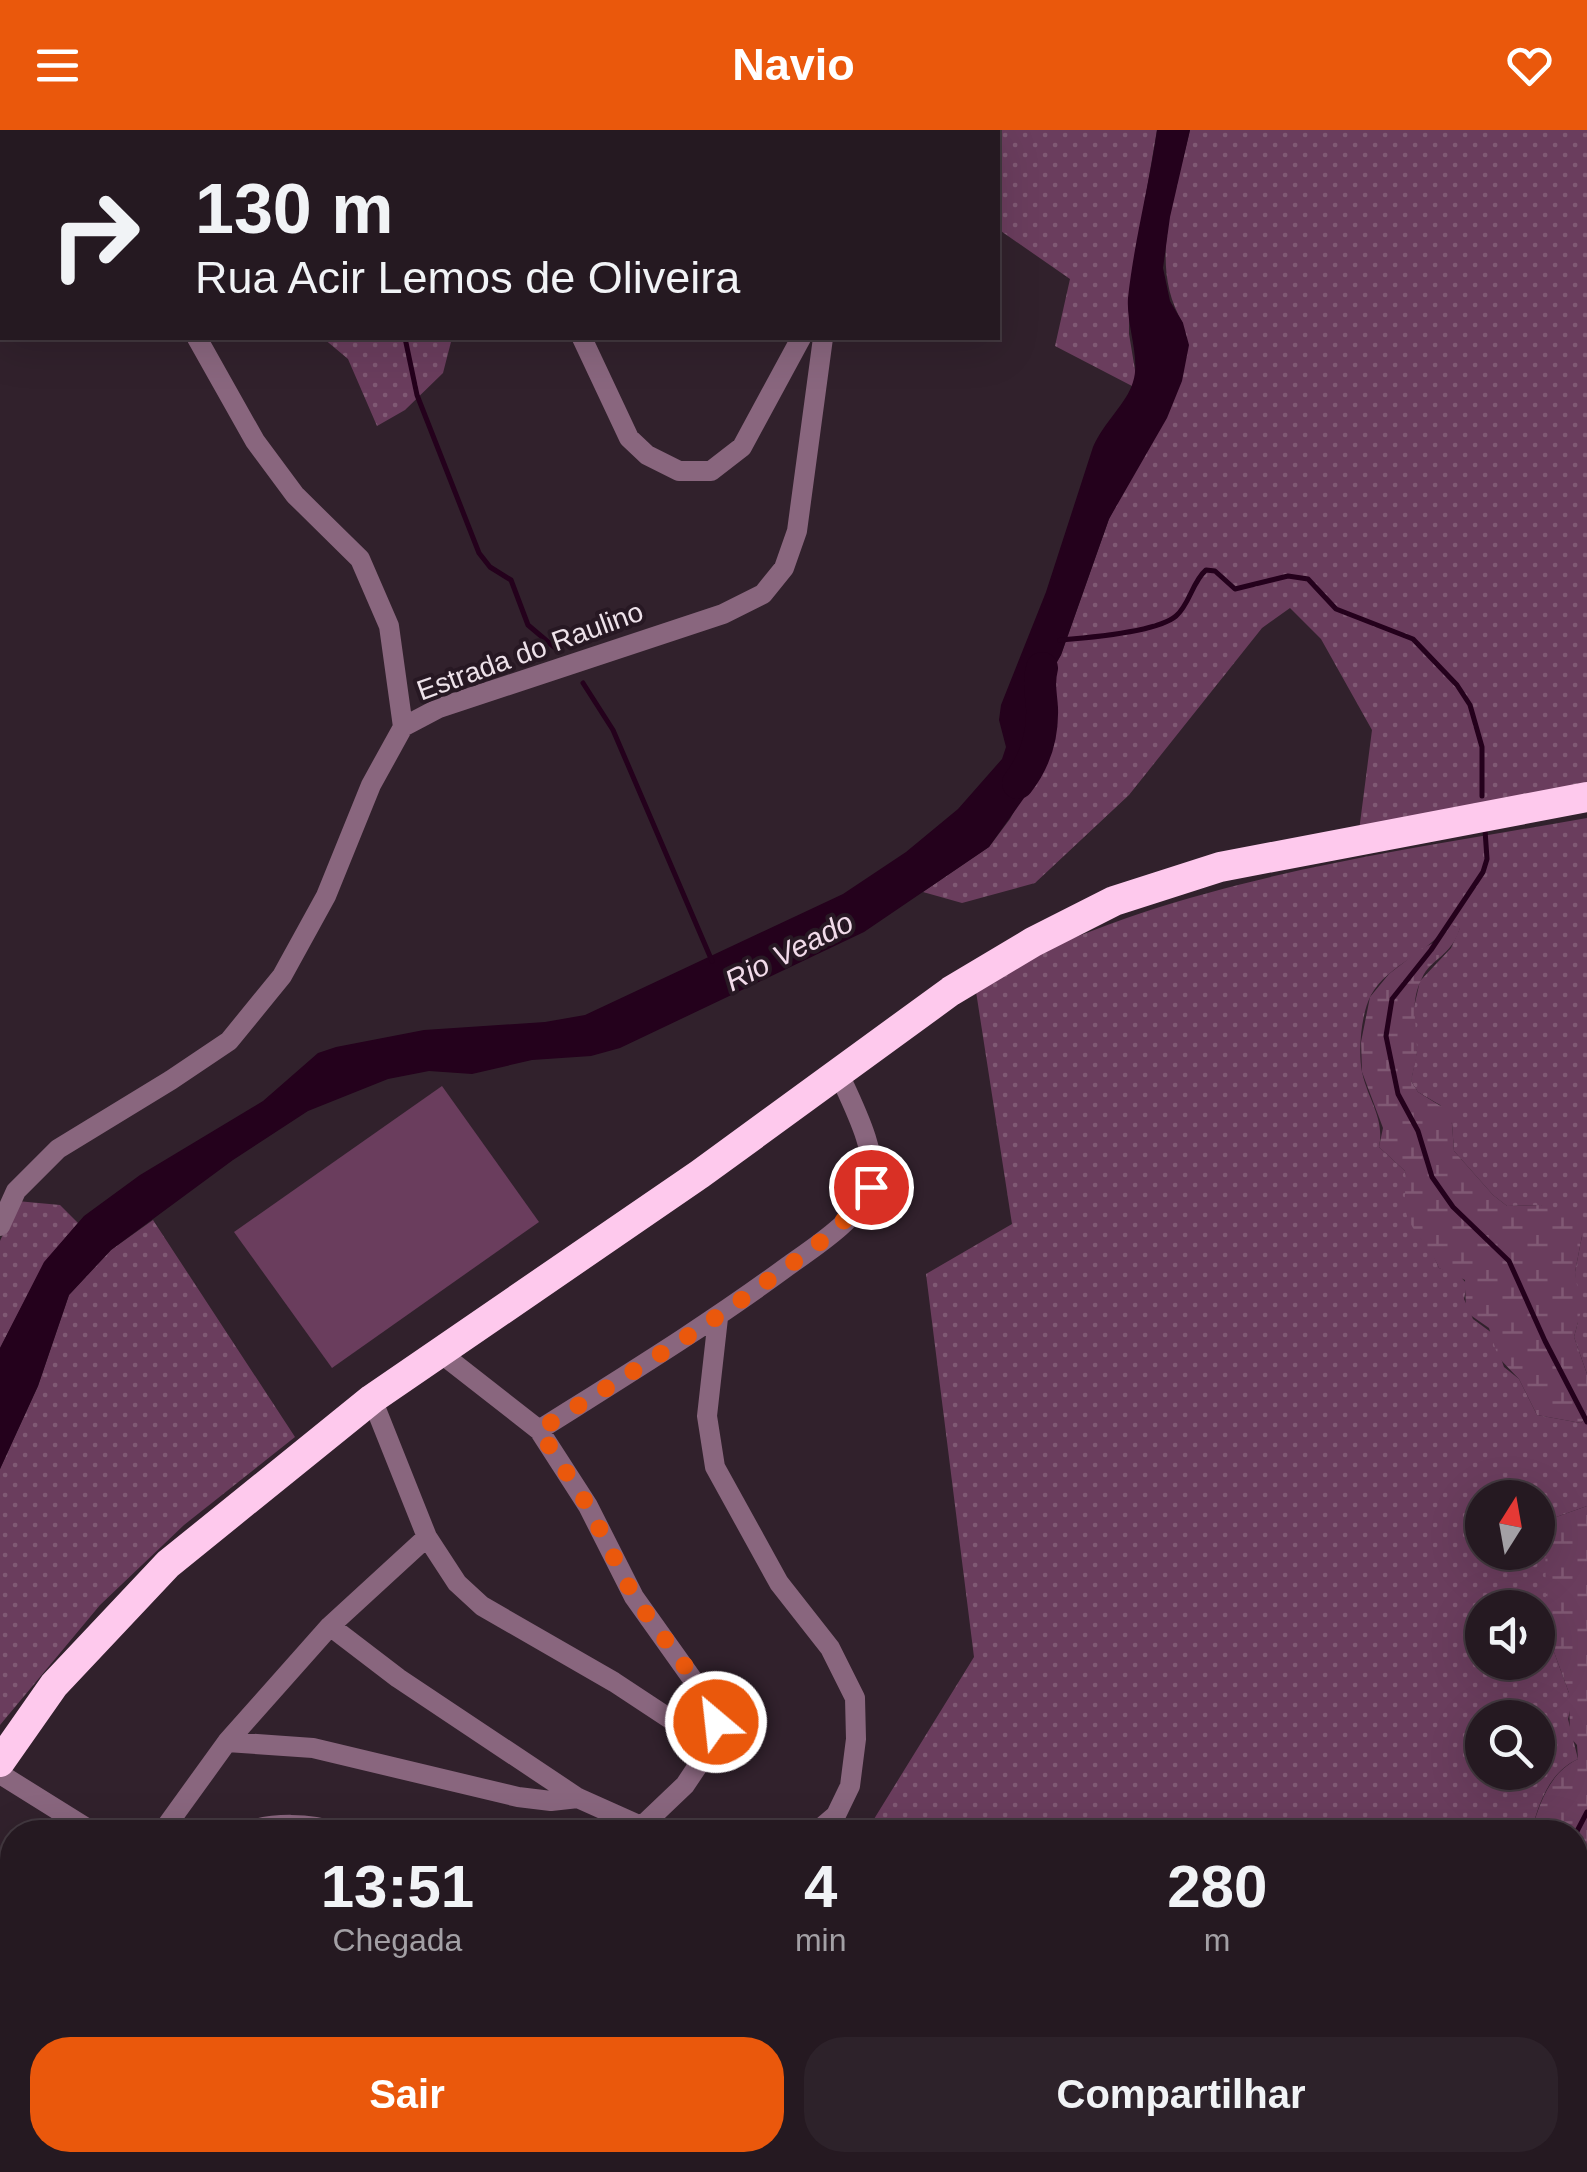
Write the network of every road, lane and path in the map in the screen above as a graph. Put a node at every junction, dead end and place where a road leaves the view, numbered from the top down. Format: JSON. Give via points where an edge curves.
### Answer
{"nodes":[{"id":1,"x":197,"y":340,"type":"edge"},
{"id":2,"x":583,"y":340,"type":"edge"},
{"id":3,"x":800,"y":340,"type":"edge"},
{"id":4,"x":823,"y":340,"type":"edge"},
{"id":5,"x":403,"y":727,"type":"junction"},
{"id":6,"x":1587,"y":798,"type":"edge"},
{"id":7,"x":838,"y":1072,"type":"junction"},
{"id":8,"x":0,"y":1226,"type":"edge"},
{"id":9,"x":718,"y":1318,"type":"junction"},
{"id":10,"x":438,"y":1351,"type":"junction"},
{"id":11,"x":372,"y":1399,"type":"junction"},
{"id":12,"x":539,"y":1430,"type":"junction"},
{"id":13,"x":427,"y":1537,"type":"junction"},
{"id":14,"x":330,"y":1626,"type":"junction"},
{"id":15,"x":227,"y":1742,"type":"junction"},
{"id":16,"x":711,"y":1746,"type":"junction"},
{"id":17,"x":0,"y":1762,"type":"edge"},
{"id":18,"x":0,"y":1774,"type":"edge"},
{"id":19,"x":578,"y":1798,"type":"junction"},
{"id":20,"x":75,"y":1820,"type":"edge"},
{"id":21,"x":171,"y":1820,"type":"edge"},
{"id":22,"x":628,"y":1820,"type":"edge"},
{"id":23,"x":656,"y":1820,"type":"edge"},
{"id":24,"x":830,"y":1820,"type":"edge"}],
"edges":[{"from":1,"to":5,"type":"street","via":[[285,482],[360,559],[389,626]]},
{"from":2,"to":3,"type":"street","via":[[630,438],[679,471],[711,471],[742,448]]},
{"from":4,"to":5,"type":"street","name":"Estrada do Raulino","via":[[798,532],[784,568],[762,594],[723,614],[438,708]]},
{"from":5,"to":8,"type":"street","name":"Estrada do Raulino","via":[[282,976],[229,1041],[58,1149],[16,1192]]},
{"from":6,"to":7,"type":"highway","via":[[1220,867],[1114,901],[951,991]]},
{"from":7,"to":9,"type":"street","via":[[865,1134],[871,1187],[832,1234]]},
{"from":7,"to":10,"type":"highway"},
{"from":9,"to":12,"type":"street"},
{"from":9,"to":24,"type":"street","via":[[708,1416],[715,1467],[779,1583],[830,1648],[855,1698],[850,1786]]},
{"from":10,"to":11,"type":"highway"},
{"from":10,"to":12,"type":"street"},
{"from":11,"to":13,"type":"street"},
{"from":11,"to":17,"type":"highway","via":[[168,1564],[54,1685]]},
{"from":12,"to":16,"type":"street","via":[[588,1506],[634,1597],[708,1701],[716,1722]]},
{"from":13,"to":14,"type":"street"},
{"from":13,"to":16,"type":"street","via":[[482,1606]]},
{"from":14,"to":15,"type":"street"},
{"from":14,"to":19,"type":"street"},
{"from":15,"to":19,"type":"street","via":[[313,1748],[518,1797]]},
{"from":15,"to":21,"type":"street"},
{"from":16,"to":23,"type":"street"},
{"from":18,"to":20,"type":"street"},
{"from":19,"to":22,"type":"street"}]}
